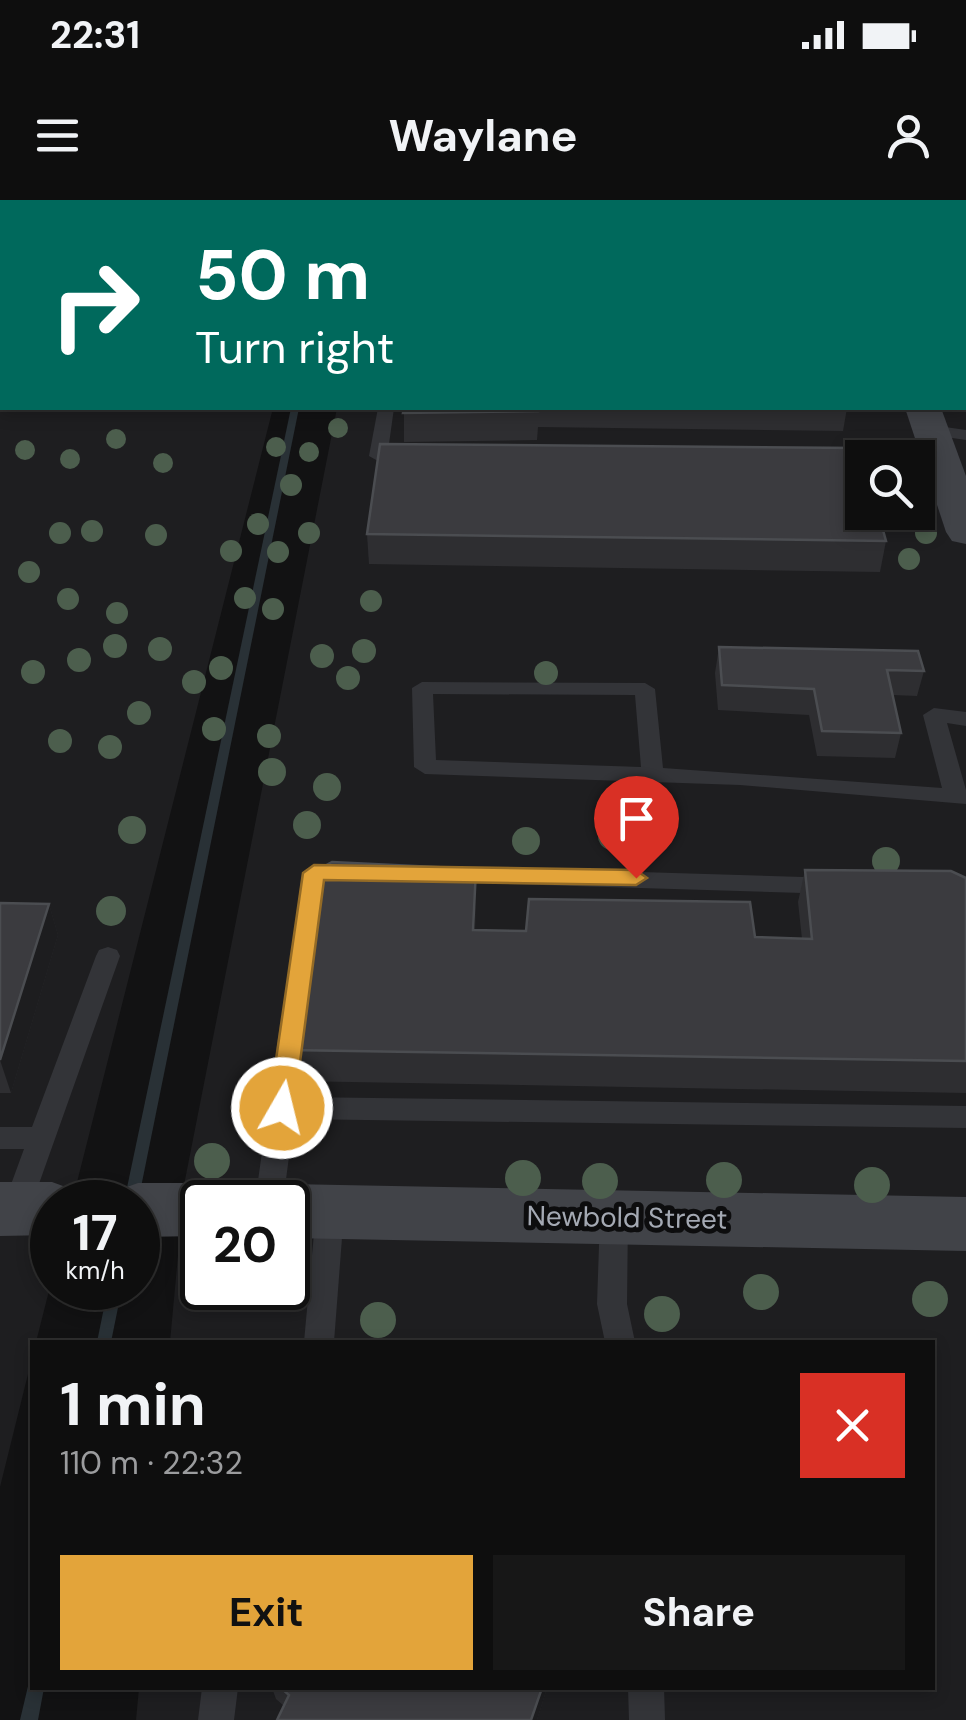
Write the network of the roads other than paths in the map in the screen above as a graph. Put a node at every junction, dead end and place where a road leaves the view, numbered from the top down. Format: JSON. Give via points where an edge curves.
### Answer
{"nodes":[{"id":1,"x":386,"y":410,"type":"edge"},
{"id":2,"x":940,"y":432,"type":"edge"},
{"id":3,"x":417,"y":456,"type":"edge"},
{"id":4,"x":804,"y":456,"type":"edge"},
{"id":5,"x":966,"y":532,"type":"edge"},
{"id":6,"x":966,"y":718,"type":"edge"},
{"id":7,"x":653,"y":775,"type":"junction"},
{"id":8,"x":960,"y":797,"type":"edge"},
{"id":9,"x":371,"y":874,"type":"edge"},
{"id":10,"x":409,"y":874,"type":"edge"},
{"id":11,"x":870,"y":888,"type":"edge"},
{"id":12,"x":108,"y":956,"type":"dead end"},
{"id":13,"x":282,"y":1108,"type":"junction"},
{"id":14,"x":966,"y":1117,"type":"edge"},
{"id":15,"x":0,"y":1138,"type":"edge"},
{"id":16,"x":40,"y":1138,"type":"junction"},
{"id":17,"x":272,"y":1180,"type":"edge"},
{"id":18,"x":23,"y":1209,"type":"edge"},
{"id":19,"x":310,"y":1211,"type":"edge"},
{"id":20,"x":614,"y":1217,"type":"junction"},
{"id":21,"x":310,"y":1224,"type":"edge"},
{"id":22,"x":966,"y":1224,"type":"edge"},
{"id":23,"x":319,"y":1340,"type":"edge"},
{"id":24,"x":620,"y":1340,"type":"edge"},
{"id":25,"x":220,"y":1690,"type":"edge"},
{"id":26,"x":646,"y":1690,"type":"edge"},
{"id":27,"x":216,"y":1720,"type":"edge"},
{"id":28,"x":647,"y":1720,"type":"edge"}],
"edges":[{"from":1,"to":3,"type":"lane","via":[[378,456]]},
{"from":2,"to":4,"type":"lane"},
{"from":2,"to":5,"type":"street"},
{"from":6,"to":8,"type":"lane","via":[[934,715]]},
{"from":7,"to":7,"type":"lane","via":[[425,767],[422,688],[645,689]]},
{"from":7,"to":8,"type":"lane"},
{"from":9,"to":13,"type":"lane","via":[[314,873]]},
{"from":10,"to":11,"type":"lane"},
{"from":12,"to":16,"type":"lane"},
{"from":13,"to":14,"type":"lane"},
{"from":13,"to":17,"type":"lane"},
{"from":15,"to":16,"type":"lane"},
{"from":16,"to":18,"type":"lane"},
{"from":19,"to":20,"type":"street","name":"Newbold Street"},
{"from":20,"to":22,"type":"street","name":"Newbold Street"},
{"from":20,"to":24,"type":"lane","via":[[612,1304]]},
{"from":21,"to":23,"type":"lane"},
{"from":25,"to":27,"type":"lane"},
{"from":26,"to":28,"type":"lane"}]}
